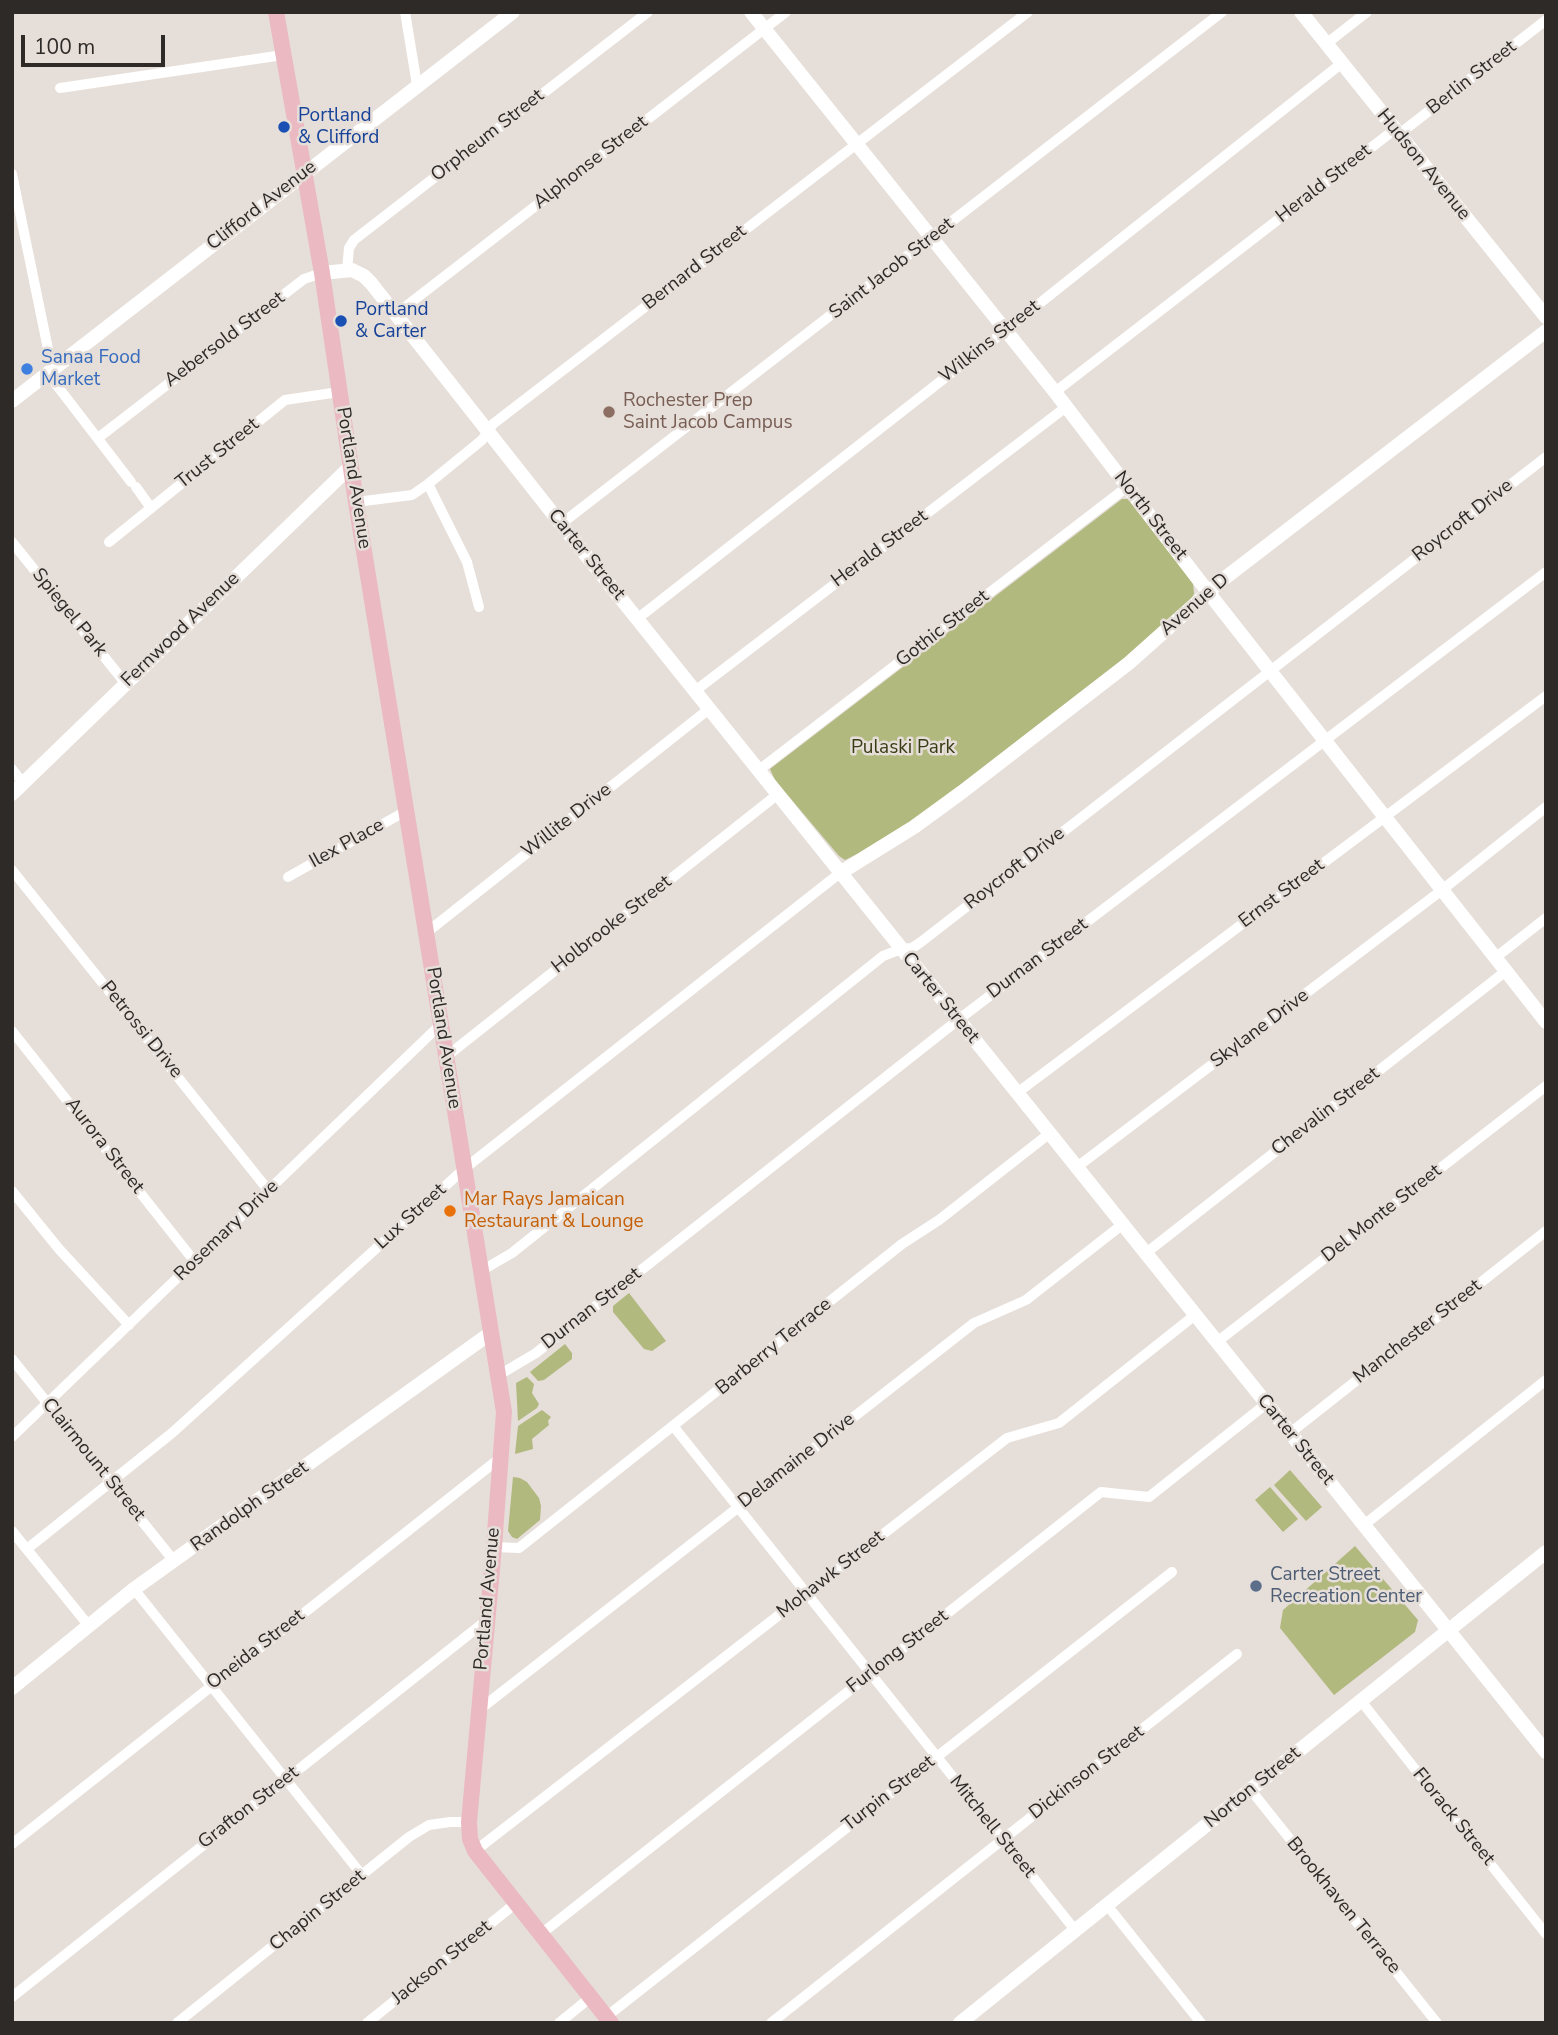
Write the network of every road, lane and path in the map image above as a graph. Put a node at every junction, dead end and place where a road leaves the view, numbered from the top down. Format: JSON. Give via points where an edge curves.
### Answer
{"nodes":[{"id":1,"x":276,"y":12,"type":"edge"},
{"id":2,"x":405,"y":12,"type":"edge"},
{"id":3,"x":513,"y":12,"type":"edge"},
{"id":4,"x":648,"y":12,"type":"edge"},
{"id":5,"x":751,"y":12,"type":"edge"},
{"id":6,"x":786,"y":12,"type":"edge"},
{"id":7,"x":1028,"y":12,"type":"edge"},
{"id":8,"x":1222,"y":12,"type":"edge"},
{"id":9,"x":1301,"y":12,"type":"edge"},
{"id":10,"x":1367,"y":12,"type":"edge"},
{"id":11,"x":1546,"y":20,"type":"edge"},
{"id":12,"x":764,"y":29,"type":"junction"},
{"id":13,"x":1326,"y":44,"type":"junction"},
{"id":14,"x":283,"y":55,"type":"junction"},
{"id":15,"x":1342,"y":64,"type":"junction"},
{"id":16,"x":417,"y":85,"type":"junction"},
{"id":17,"x":60,"y":88,"type":"dead end"},
{"id":18,"x":1396,"y":133,"type":"junction"},
{"id":19,"x":856,"y":144,"type":"junction"},
{"id":20,"x":305,"y":173,"type":"junction"},
{"id":21,"x":12,"y":174,"type":"edge"},
{"id":22,"x":933,"y":238,"type":"junction"},
{"id":23,"x":347,"y":270,"type":"junction"},
{"id":24,"x":322,"y":272,"type":"junction"},
{"id":25,"x":396,"y":314,"type":"junction"},
{"id":26,"x":1546,"y":317,"type":"edge"},
{"id":27,"x":1006,"y":330,"type":"junction"},
{"id":28,"x":1546,"y":331,"type":"edge"},
{"id":29,"x":53,"y":369,"type":"junction"},
{"id":30,"x":339,"y":391,"type":"junction"},
{"id":31,"x":1055,"y":393,"type":"junction"},
{"id":32,"x":12,"y":401,"type":"edge"},
{"id":33,"x":1066,"y":407,"type":"junction"},
{"id":34,"x":488,"y":432,"type":"junction"},
{"id":35,"x":98,"y":438,"type":"junction"},
{"id":36,"x":1546,"y":457,"type":"edge"},
{"id":37,"x":351,"y":466,"type":"junction"},
{"id":38,"x":428,"y":485,"type":"junction"},
{"id":39,"x":1127,"y":487,"type":"junction"},
{"id":40,"x":356,"y":502,"type":"junction"},
{"id":41,"x":151,"y":508,"type":"junction"},
{"id":42,"x":561,"y":524,"type":"junction"},
{"id":43,"x":12,"y":542,"type":"edge"},
{"id":44,"x":109,"y":542,"type":"dead end"},
{"id":45,"x":1546,"y":572,"type":"edge"},
{"id":46,"x":1208,"y":592,"type":"junction"},
{"id":47,"x":479,"y":607,"type":"dead end"},
{"id":48,"x":637,"y":619,"type":"junction"},
{"id":49,"x":1270,"y":670,"type":"junction"},
{"id":50,"x":126,"y":684,"type":"junction"},
{"id":51,"x":695,"y":691,"type":"junction"},
{"id":52,"x":1546,"y":696,"type":"edge"},
{"id":53,"x":709,"y":709,"type":"junction"},
{"id":54,"x":1326,"y":741,"type":"junction"},
{"id":55,"x":12,"y":769,"type":"edge"},
{"id":56,"x":759,"y":771,"type":"junction"},
{"id":57,"x":23,"y":783,"type":"junction"},
{"id":58,"x":12,"y":794,"type":"edge"},
{"id":59,"x":778,"y":794,"type":"junction"},
{"id":60,"x":1546,"y":807,"type":"edge"},
{"id":61,"x":406,"y":811,"type":"junction"},
{"id":62,"x":1385,"y":817,"type":"junction"},
{"id":63,"x":12,"y":870,"type":"edge"},
{"id":64,"x":840,"y":873,"type":"junction"},
{"id":65,"x":288,"y":877,"type":"dead end"},
{"id":66,"x":1442,"y":890,"type":"junction"},
{"id":67,"x":1546,"y":918,"type":"edge"},
{"id":68,"x":426,"y":933,"type":"junction"},
{"id":69,"x":901,"y":949,"type":"junction"},
{"id":70,"x":1495,"y":958,"type":"junction"},
{"id":71,"x":1506,"y":971,"type":"junction"},
{"id":72,"x":958,"y":1020,"type":"junction"},
{"id":73,"x":1546,"y":1022,"type":"edge"},
{"id":74,"x":442,"y":1024,"type":"junction"},
{"id":75,"x":12,"y":1031,"type":"edge"},
{"id":76,"x":447,"y":1056,"type":"junction"},
{"id":77,"x":1546,"y":1086,"type":"edge"},
{"id":78,"x":1017,"y":1093,"type":"junction"},
{"id":79,"x":1050,"y":1133,"type":"junction"},
{"id":80,"x":1077,"y":1167,"type":"junction"},
{"id":81,"x":464,"y":1169,"type":"junction"},
{"id":82,"x":12,"y":1191,"type":"edge"},
{"id":83,"x":269,"y":1191,"type":"junction"},
{"id":84,"x":1123,"y":1224,"type":"junction"},
{"id":85,"x":1546,"y":1231,"type":"edge"},
{"id":86,"x":1146,"y":1253,"type":"junction"},
{"id":87,"x":195,"y":1262,"type":"junction"},
{"id":88,"x":481,"y":1271,"type":"junction"},
{"id":89,"x":1195,"y":1315,"type":"junction"},
{"id":90,"x":130,"y":1325,"type":"junction"},
{"id":91,"x":492,"y":1332,"type":"junction"},
{"id":92,"x":1217,"y":1342,"type":"junction"},
{"id":93,"x":12,"y":1359,"type":"edge"},
{"id":94,"x":499,"y":1375,"type":"junction"},
{"id":95,"x":1546,"y":1380,"type":"edge"},
{"id":96,"x":47,"y":1403,"type":"junction"},
{"id":97,"x":1266,"y":1404,"type":"junction"},
{"id":98,"x":674,"y":1427,"type":"junction"},
{"id":99,"x":1290,"y":1433,"type":"junction"},
{"id":100,"x":12,"y":1437,"type":"edge"},
{"id":101,"x":500,"y":1458,"type":"junction"},
{"id":102,"x":110,"y":1482,"type":"junction"},
{"id":103,"x":738,"y":1507,"type":"junction"},
{"id":104,"x":1364,"y":1525,"type":"junction"},
{"id":105,"x":12,"y":1531,"type":"edge"},
{"id":106,"x":494,"y":1547,"type":"junction"},
{"id":107,"x":27,"y":1549,"type":"junction"},
{"id":108,"x":1544,"y":1556,"type":"edge"},
{"id":109,"x":174,"y":1562,"type":"junction"},
{"id":110,"x":1172,"y":1572,"type":"dead end"},
{"id":111,"x":134,"y":1589,"type":"junction"},
{"id":112,"x":807,"y":1593,"type":"junction"},
{"id":113,"x":486,"y":1620,"type":"junction"},
{"id":114,"x":89,"y":1626,"type":"junction"},
{"id":115,"x":1449,"y":1630,"type":"junction"},
{"id":116,"x":1237,"y":1654,"type":"dead end"},
{"id":117,"x":870,"y":1674,"type":"junction"},
{"id":118,"x":211,"y":1685,"type":"junction"},
{"id":119,"x":12,"y":1688,"type":"edge"},
{"id":120,"x":1360,"y":1701,"type":"junction"},
{"id":121,"x":478,"y":1711,"type":"junction"},
{"id":122,"x":1546,"y":1752,"type":"edge"},
{"id":123,"x":937,"y":1757,"type":"junction"},
{"id":124,"x":286,"y":1779,"type":"junction"},
{"id":125,"x":1250,"y":1790,"type":"junction"},
{"id":126,"x":469,"y":1822,"type":"junction"},
{"id":127,"x":1003,"y":1840,"type":"junction"},
{"id":128,"x":12,"y":1844,"type":"edge"},
{"id":129,"x":475,"y":1851,"type":"junction"},
{"id":130,"x":362,"y":1875,"type":"junction"},
{"id":131,"x":516,"y":1903,"type":"junction"},
{"id":132,"x":1107,"y":1905,"type":"junction"},
{"id":133,"x":1075,"y":1930,"type":"junction"},
{"id":134,"x":541,"y":1934,"type":"junction"},
{"id":135,"x":1546,"y":1934,"type":"edge"},
{"id":136,"x":12,"y":1997,"type":"edge"},
{"id":137,"x":591,"y":1997,"type":"junction"},
{"id":138,"x":609,"y":2020,"type":"edge"},
{"id":139,"x":177,"y":2023,"type":"edge"},
{"id":140,"x":367,"y":2023,"type":"edge"},
{"id":141,"x":559,"y":2023,"type":"edge"},
{"id":142,"x":771,"y":2023,"type":"edge"},
{"id":143,"x":960,"y":2023,"type":"edge"},
{"id":144,"x":1201,"y":2023,"type":"edge"},
{"id":145,"x":1437,"y":2023,"type":"edge"}],
"edges":[{"from":1,"to":14,"type":"main road","name":"Portland Avenue"},
{"from":2,"to":16,"type":"street"},
{"from":3,"to":16,"type":"main road","name":"Clifford Avenue"},
{"from":4,"to":23,"type":"street","name":"Orpheum Street","via":[[354,240]]},
{"from":5,"to":12,"type":"main road","name":"North Street"},
{"from":6,"to":12,"type":"street","name":"Alphonse Street"},
{"from":7,"to":19,"type":"street","name":"Bernard Street"},
{"from":8,"to":22,"type":"street","name":"Saint Jacob Street"},
{"from":9,"to":13,"type":"main road","name":"Hudson Avenue"},
{"from":10,"to":13,"type":"street"},
{"from":11,"to":18,"type":"street","name":"Berlin Street"},
{"from":12,"to":19,"type":"main road","name":"North Street"},
{"from":12,"to":25,"type":"street","name":"Alphonse Street"},
{"from":13,"to":15,"type":"main road","name":"Hudson Avenue"},
{"from":14,"to":17,"type":"street"},
{"from":14,"to":20,"type":"main road","name":"Portland Avenue"},
{"from":15,"to":18,"type":"main road","name":"Hudson Avenue"},
{"from":15,"to":27,"type":"street","name":"Wilkins Street"},
{"from":16,"to":20,"type":"main road","name":"Clifford Avenue"},
{"from":18,"to":26,"type":"main road","name":"Hudson Avenue"},
{"from":18,"to":31,"type":"street","name":"Herald Street"},
{"from":19,"to":22,"type":"main road","name":"North Street"},
{"from":19,"to":34,"type":"street","name":"Bernard Street"},
{"from":20,"to":24,"type":"main road","name":"Portland Avenue"},
{"from":20,"to":29,"type":"main road","name":"Clifford Avenue"},
{"from":21,"to":29,"type":"street"},
{"from":22,"to":27,"type":"main road","name":"North Street"},
{"from":22,"to":42,"type":"street","name":"Saint Jacob Street"},
{"from":23,"to":24,"type":"main road"},
{"from":23,"to":25,"type":"main road","name":"Carter Street","via":[[364,276]]},
{"from":24,"to":30,"type":"main road","name":"Portland Avenue"},
{"from":24,"to":35,"type":"street","name":"Aebersold Street","via":[[304,279]]},
{"from":25,"to":34,"type":"main road","name":"Carter Street"},
{"from":27,"to":31,"type":"main road","name":"North Street"},
{"from":27,"to":48,"type":"street","name":"Wilkins Street"},
{"from":28,"to":46,"type":"main road","name":"Avenue D"},
{"from":29,"to":32,"type":"main road","name":"Clifford Avenue"},
{"from":29,"to":35,"type":"street","via":[[55,383]]},
{"from":30,"to":37,"type":"main road","name":"Portland Avenue"},
{"from":30,"to":41,"type":"street","name":"Trust Street","via":[[285,400]]},
{"from":31,"to":33,"type":"main road","name":"North Street"},
{"from":33,"to":39,"type":"main road","name":"North Street"},
{"from":33,"to":51,"type":"street","name":"Herald Street"},
{"from":34,"to":38,"type":"street","name":"Bernard Street"},
{"from":34,"to":42,"type":"main road","name":"Carter Street"},
{"from":35,"to":41,"type":"street"},
{"from":36,"to":49,"type":"street","name":"Roycroft Drive"},
{"from":37,"to":40,"type":"main road","name":"Portland Avenue"},
{"from":37,"to":50,"type":"main road","name":"Fernwood Avenue"},
{"from":38,"to":40,"type":"street","name":"Bernard Street","via":[[412,495]]},
{"from":38,"to":47,"type":"street","via":[[467,562]]},
{"from":39,"to":46,"type":"main road","name":"North Street"},
{"from":39,"to":56,"type":"street","name":"Gothic Street"},
{"from":40,"to":61,"type":"main road","name":"Portland Avenue"},
{"from":41,"to":44,"type":"street","name":"Trust Street"},
{"from":42,"to":48,"type":"main road","name":"Carter Street"},
{"from":43,"to":50,"type":"street","name":"Spiegel Park"},
{"from":45,"to":54,"type":"street","name":"Durnan Street"},
{"from":46,"to":49,"type":"main road","name":"North Street"},
{"from":46,"to":64,"type":"main road","name":"Avenue D","via":[[1129,663],[952,800]]},
{"from":48,"to":51,"type":"main road","name":"Carter Street"},
{"from":49,"to":54,"type":"main road","name":"North Street"},
{"from":49,"to":69,"type":"street","name":"Roycroft Drive","via":[[921,942]]},
{"from":50,"to":57,"type":"main road","name":"Fernwood Avenue"},
{"from":51,"to":53,"type":"main road","name":"Carter Street"},
{"from":52,"to":62,"type":"street","name":"Ernst Street"},
{"from":53,"to":56,"type":"main road","name":"Carter Street"},
{"from":53,"to":68,"type":"street","name":"Willite Drive"},
{"from":54,"to":62,"type":"main road","name":"North Street"},
{"from":54,"to":72,"type":"street","name":"Durnan Street"},
{"from":55,"to":57,"type":"street"},
{"from":56,"to":59,"type":"main road","name":"Carter Street"},
{"from":57,"to":58,"type":"main road","name":"Fernwood Avenue"},
{"from":59,"to":64,"type":"main road","name":"Carter Street"},
{"from":59,"to":76,"type":"street","name":"Holbrooke Street"},
{"from":60,"to":66,"type":"street","name":"Skylane Drive"},
{"from":61,"to":65,"type":"street","name":"Ilex Place"},
{"from":61,"to":68,"type":"main road","name":"Portland Avenue"},
{"from":62,"to":66,"type":"main road","name":"North Street"},
{"from":62,"to":78,"type":"street","name":"Ernst Street"},
{"from":63,"to":83,"type":"street","name":"Petrossi Drive"},
{"from":64,"to":69,"type":"main road","name":"Carter Street"},
{"from":64,"to":81,"type":"street","name":"Lux Street"},
{"from":66,"to":70,"type":"main road","name":"North Street"},
{"from":66,"to":80,"type":"street","name":"Skylane Drive"},
{"from":67,"to":70,"type":"street"},
{"from":68,"to":74,"type":"main road","name":"Portland Avenue"},
{"from":69,"to":72,"type":"main road","name":"Carter Street"},
{"from":69,"to":88,"type":"street","name":"Roycroft Drive","via":[[883,956],[522,1245]]},
{"from":70,"to":71,"type":"main road","name":"North Street"},
{"from":71,"to":73,"type":"main road","name":"North Street"},
{"from":71,"to":86,"type":"street","name":"Chevalin Street"},
{"from":72,"to":78,"type":"main road","name":"Carter Street"},
{"from":72,"to":94,"type":"street","name":"Durnan Street","via":[[536,1353]]},
{"from":74,"to":76,"type":"main road","name":"Portland Avenue"},
{"from":74,"to":83,"type":"street","name":"Rosemary Drive"},
{"from":75,"to":87,"type":"street","name":"Aurora Street"},
{"from":76,"to":81,"type":"main road","name":"Portland Avenue"},
{"from":77,"to":92,"type":"street","name":"Del Monte Street"},
{"from":78,"to":79,"type":"main road","name":"Carter Street"},
{"from":79,"to":80,"type":"main road","name":"Carter Street"},
{"from":79,"to":98,"type":"street","name":"Barberry Terrace","via":[[902,1244]]},
{"from":80,"to":84,"type":"main road","name":"Carter Street"},
{"from":81,"to":88,"type":"main road","name":"Portland Avenue"},
{"from":81,"to":102,"type":"street","name":"Lux Street","via":[[172,1433]]},
{"from":82,"to":90,"type":"street","via":[[59,1250]]},
{"from":83,"to":87,"type":"street","name":"Rosemary Drive"},
{"from":84,"to":86,"type":"main road","name":"Carter Street"},
{"from":84,"to":103,"type":"street","name":"Delamaine Drive","via":[[1026,1300],[975,1323]]},
{"from":85,"to":99,"type":"street","name":"Manchester Street"},
{"from":86,"to":89,"type":"main road","name":"Carter Street"},
{"from":87,"to":90,"type":"street","name":"Rosemary Drive"},
{"from":88,"to":91,"type":"main road","name":"Portland Avenue"},
{"from":89,"to":92,"type":"main road","name":"Carter Street"},
{"from":89,"to":112,"type":"street","name":"Mohawk Street","via":[[1059,1423],[1007,1438]]},
{"from":90,"to":96,"type":"street","name":"Rosemary Drive"},
{"from":91,"to":94,"type":"main road","name":"Portland Avenue"},
{"from":91,"to":109,"type":"main road","name":"Randolph Street"},
{"from":92,"to":97,"type":"main road","name":"Carter Street"},
{"from":93,"to":96,"type":"street","name":"Clairmount Street"},
{"from":94,"to":101,"type":"main road","name":"Portland Avenue","via":[[504,1412]]},
{"from":95,"to":104,"type":"street"},
{"from":96,"to":100,"type":"street","name":"Rosemary Drive"},
{"from":96,"to":102,"type":"street","name":"Clairmount Street"},
{"from":97,"to":99,"type":"main road","name":"Carter Street"},
{"from":97,"to":117,"type":"street","name":"Furlong Street","via":[[1149,1497],[1101,1492]]},
{"from":98,"to":103,"type":"street","name":"Mitchell Street"},
{"from":98,"to":106,"type":"street","name":"Barberry Terrace","via":[[519,1548]]},
{"from":99,"to":104,"type":"main road","name":"Carter Street"},
{"from":101,"to":106,"type":"main road","name":"Portland Avenue"},
{"from":101,"to":118,"type":"street","name":"Oneida Street"},
{"from":102,"to":107,"type":"street","name":"Lux Street"},
{"from":102,"to":109,"type":"street","name":"Clairmount Street"},
{"from":103,"to":112,"type":"street","name":"Mitchell Street"},
{"from":103,"to":121,"type":"street","name":"Delamaine Drive"},
{"from":104,"to":115,"type":"main road","name":"Carter Street"},
{"from":105,"to":107,"type":"street"},
{"from":106,"to":113,"type":"main road","name":"Portland Avenue"},
{"from":107,"to":114,"type":"street"},
{"from":108,"to":115,"type":"main road","name":"Norton Street"},
{"from":109,"to":111,"type":"main road","name":"Randolph Street"},
{"from":110,"to":123,"type":"street","name":"Turpin Street"},
{"from":111,"to":114,"type":"main road","name":"Randolph Street"},
{"from":111,"to":118,"type":"street"},
{"from":112,"to":117,"type":"street","name":"Mitchell Street"},
{"from":112,"to":129,"type":"street","name":"Mohawk Street"},
{"from":113,"to":121,"type":"main road","name":"Portland Avenue"},
{"from":113,"to":124,"type":"street","name":"Grafton Street"},
{"from":114,"to":119,"type":"main road","name":"Randolph Street"},
{"from":115,"to":120,"type":"main road","name":"Norton Street"},
{"from":115,"to":122,"type":"main road","name":"Carter Street"},
{"from":116,"to":127,"type":"street","name":"Dickinson Street"},
{"from":117,"to":123,"type":"street","name":"Mitchell Street"},
{"from":117,"to":134,"type":"street","name":"Furlong Street"},
{"from":118,"to":124,"type":"street"},
{"from":118,"to":128,"type":"street","name":"Oneida Street"},
{"from":120,"to":125,"type":"main road","name":"Norton Street"},
{"from":120,"to":135,"type":"street","name":"Florack Street"},
{"from":121,"to":126,"type":"main road","name":"Portland Avenue"},
{"from":123,"to":127,"type":"street","name":"Mitchell Street"},
{"from":123,"to":138,"type":"street","name":"Turpin Street"},
{"from":124,"to":130,"type":"street"},
{"from":124,"to":136,"type":"street","name":"Grafton Street"},
{"from":125,"to":132,"type":"main road","name":"Norton Street"},
{"from":125,"to":145,"type":"street","name":"Brookhaven Terrace"},
{"from":126,"to":129,"type":"main road","name":"Portland Avenue"},
{"from":126,"to":130,"type":"street","name":"Chapin Street","via":[[429,1825]]},
{"from":127,"to":133,"type":"street","name":"Mitchell Street"},
{"from":127,"to":142,"type":"street","name":"Dickinson Street"},
{"from":129,"to":131,"type":"main road","name":"Portland Avenue"},
{"from":130,"to":139,"type":"street","name":"Chapin Street"},
{"from":131,"to":134,"type":"main road","name":"Portland Avenue"},
{"from":131,"to":140,"type":"street","name":"Jackson Street"},
{"from":132,"to":133,"type":"main road","name":"Norton Street"},
{"from":132,"to":144,"type":"street"},
{"from":133,"to":143,"type":"main road","name":"Norton Street"},
{"from":134,"to":137,"type":"main road","name":"Portland Avenue"},
{"from":137,"to":138,"type":"main road","name":"Portland Avenue"},
{"from":137,"to":141,"type":"street"}]}
